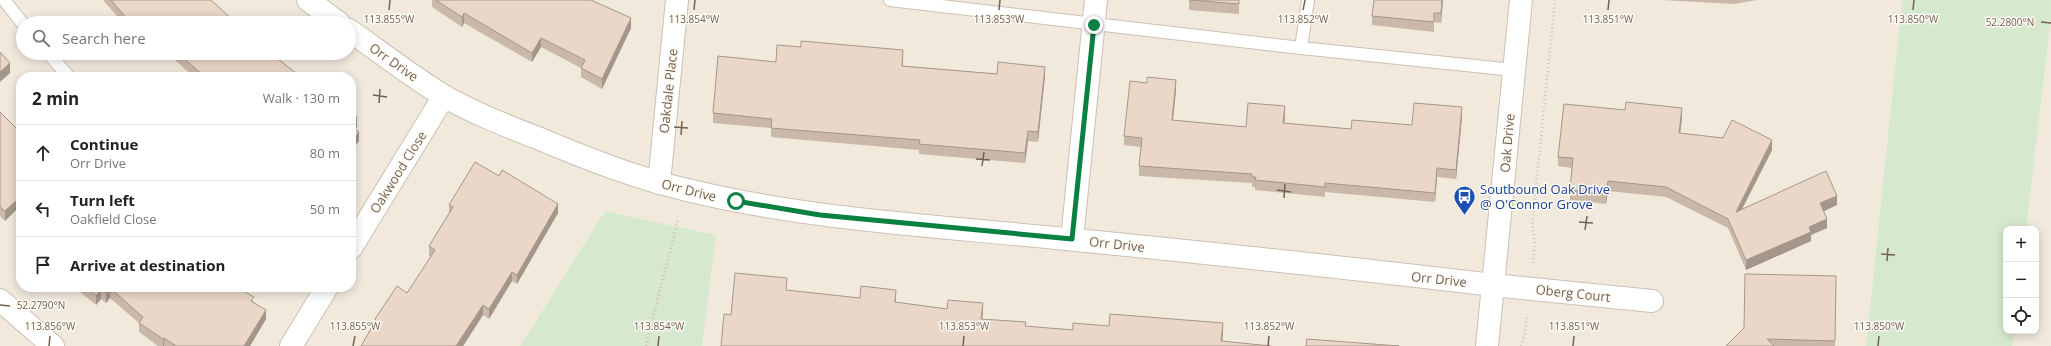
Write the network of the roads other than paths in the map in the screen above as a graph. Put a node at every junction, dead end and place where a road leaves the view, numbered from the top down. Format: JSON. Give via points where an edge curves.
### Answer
{"nodes":[{"id":1,"x":4,"y":0,"type":"edge"},
{"id":2,"x":308,"y":0,"type":"edge"},
{"id":3,"x":678,"y":0,"type":"edge"},
{"id":4,"x":890,"y":0,"type":"edge"},
{"id":5,"x":1096,"y":0,"type":"edge"},
{"id":6,"x":1308,"y":0,"type":"edge"},
{"id":7,"x":1521,"y":0,"type":"edge"},
{"id":8,"x":17,"y":16,"type":"edge"},
{"id":9,"x":330,"y":16,"type":"edge"},
{"id":10,"x":1094,"y":25,"type":"junction"},
{"id":11,"x":356,"y":35,"type":"edge"},
{"id":12,"x":1301,"y":48,"type":"junction"},
{"id":13,"x":54,"y":60,"type":"edge"},
{"id":14,"x":1514,"y":70,"type":"junction"},
{"id":15,"x":65,"y":72,"type":"edge"},
{"id":16,"x":444,"y":96,"type":"junction"},
{"id":17,"x":659,"y":182,"type":"junction"},
{"id":18,"x":1072,"y":239,"type":"junction"},
{"id":19,"x":356,"y":240,"type":"edge"},
{"id":20,"x":1494,"y":285,"type":"junction"},
{"id":21,"x":324,"y":292,"type":"edge"},
{"id":22,"x":0,"y":300,"type":"edge"},
{"id":23,"x":1652,"y":301,"type":"dead end"},
{"id":24,"x":53,"y":346,"type":"edge"},
{"id":25,"x":291,"y":346,"type":"edge"},
{"id":26,"x":1487,"y":346,"type":"edge"}],
"edges":[{"from":1,"to":8,"type":"lane"},
{"from":2,"to":9,"type":"street"},
{"from":3,"to":17,"type":"street","name":"Oakdale Place"},
{"from":4,"to":10,"type":"lane"},
{"from":5,"to":10,"type":"street"},
{"from":6,"to":12,"type":"lane"},
{"from":7,"to":14,"type":"street","name":"Oak Drive"},
{"from":10,"to":12,"type":"lane"},
{"from":10,"to":18,"type":"street"},
{"from":11,"to":16,"type":"street","name":"Orr Drive"},
{"from":12,"to":14,"type":"lane"},
{"from":13,"to":15,"type":"lane"},
{"from":14,"to":20,"type":"street","name":"Oak Drive"},
{"from":16,"to":17,"type":"street","name":"Orr Drive","via":[[486,117],[563,149],[603,165]]},
{"from":16,"to":19,"type":"street","name":"Oakwood Close"},
{"from":17,"to":18,"type":"street","name":"Orr Drive","via":[[736,201],[820,215]]},
{"from":18,"to":20,"type":"street","name":"Orr Drive"},
{"from":20,"to":23,"type":"street","name":"Oberg Court"},
{"from":20,"to":26,"type":"street","name":"Oak Drive"},
{"from":21,"to":25,"type":"street"},
{"from":22,"to":24,"type":"street"}]}
